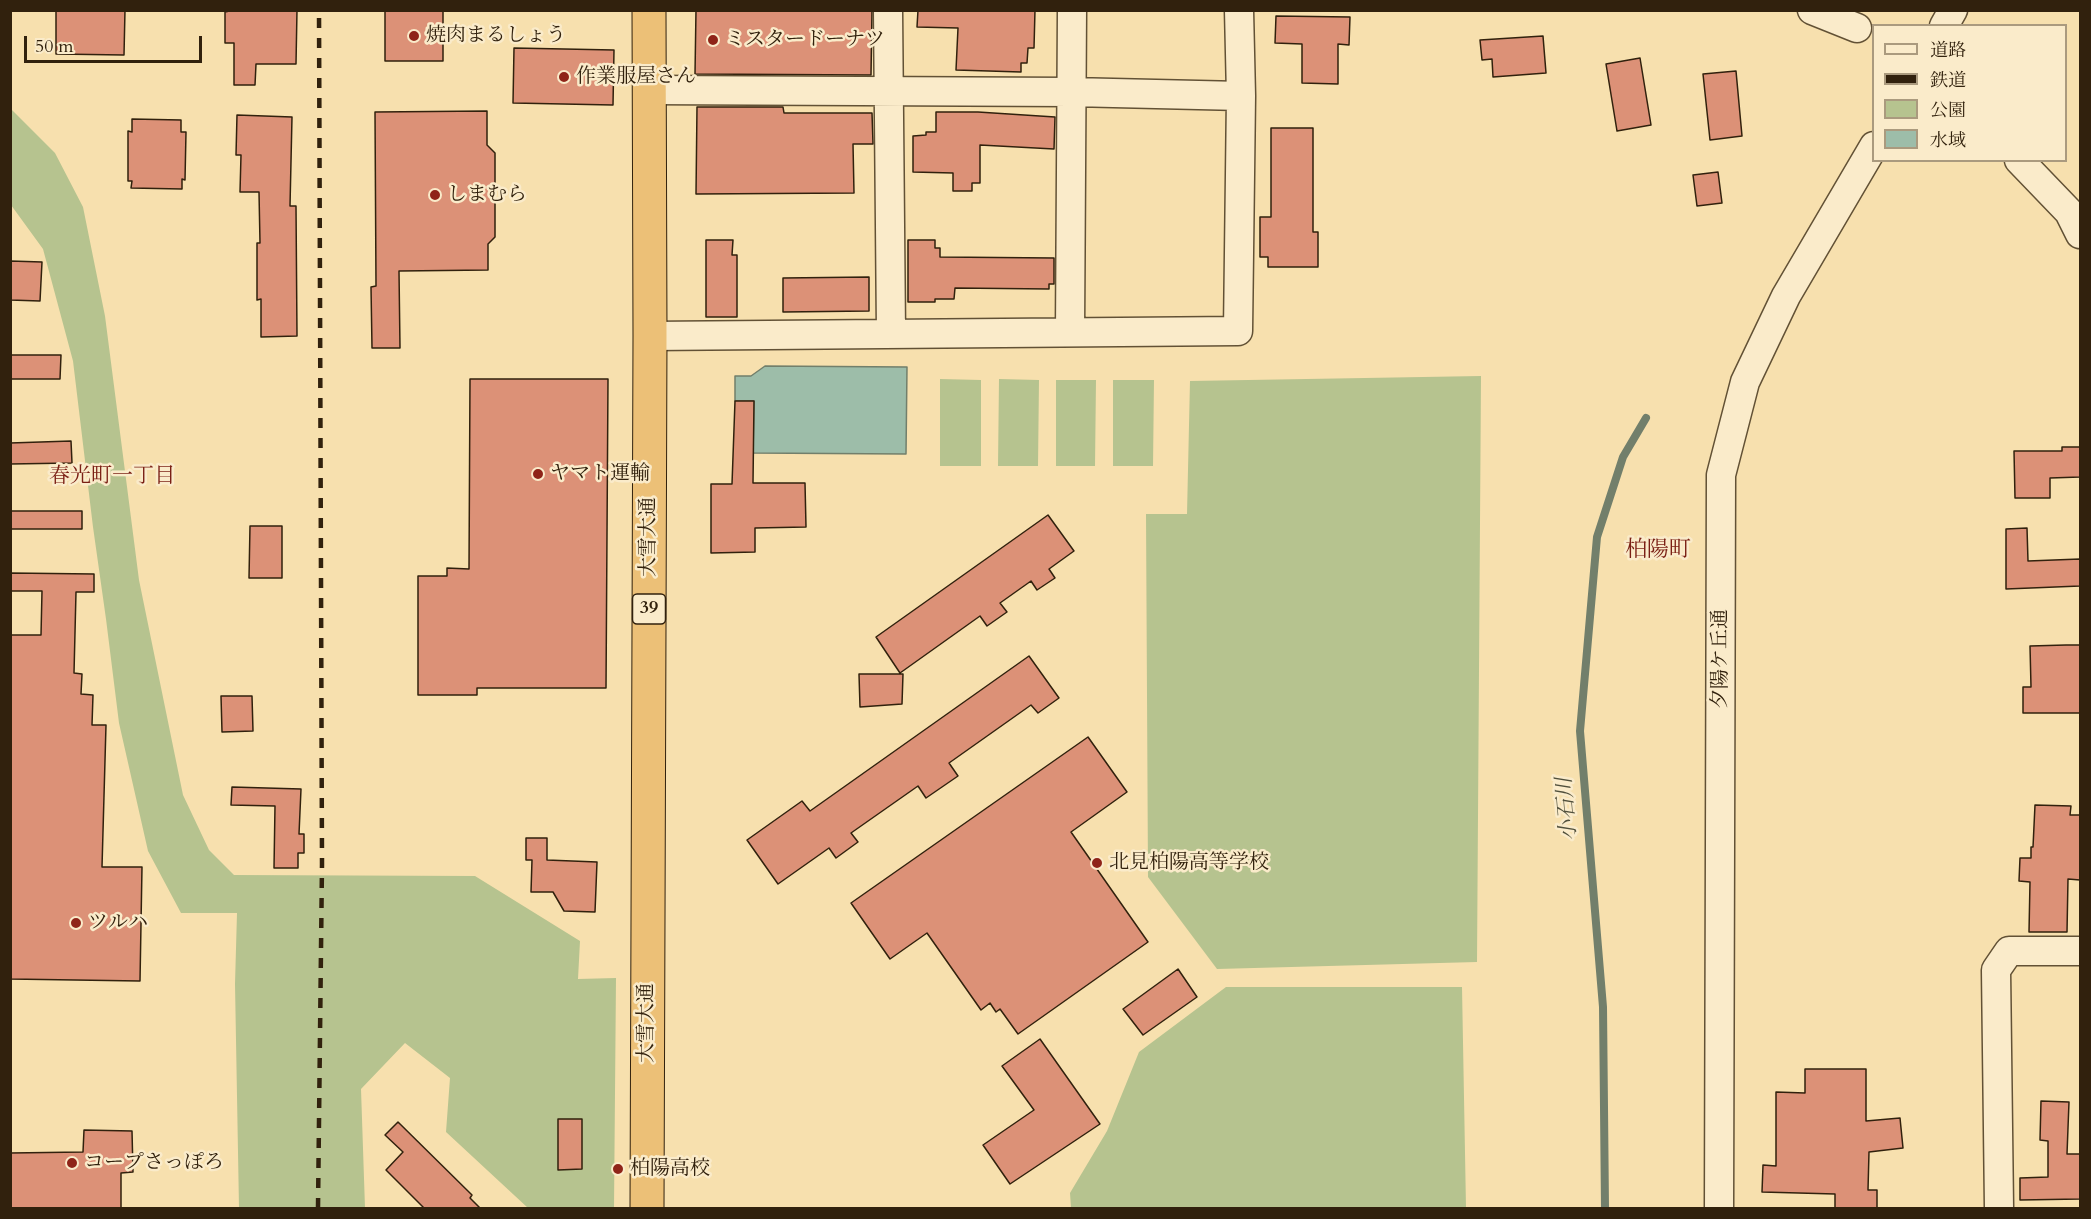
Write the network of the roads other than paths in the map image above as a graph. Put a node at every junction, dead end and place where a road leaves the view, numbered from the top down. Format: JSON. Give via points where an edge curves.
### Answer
{"nodes":[{"id":1,"x":649,"y":10,"type":"edge"},
{"id":2,"x":888,"y":10,"type":"edge"},
{"id":3,"x":1072,"y":10,"type":"edge"},
{"id":4,"x":1239,"y":10,"type":"edge"},
{"id":5,"x":1812,"y":10,"type":"edge"},
{"id":6,"x":1953,"y":10,"type":"edge"},
{"id":7,"x":1945,"y":24,"type":"edge"},
{"id":8,"x":1857,"y":28,"type":"dead end"},
{"id":9,"x":648,"y":90,"type":"junction"},
{"id":10,"x":888,"y":92,"type":"junction"},
{"id":11,"x":1071,"y":92,"type":"junction"},
{"id":12,"x":1241,"y":96,"type":"junction"},
{"id":13,"x":1872,"y":149,"type":"edge"},
{"id":14,"x":2021,"y":162,"type":"edge"},
{"id":15,"x":2080,"y":234,"type":"edge"},
{"id":16,"x":1070,"y":331,"type":"junction"},
{"id":17,"x":891,"y":333,"type":"junction"},
{"id":18,"x":650,"y":336,"type":"junction"},
{"id":19,"x":2080,"y":951,"type":"edge"},
{"id":20,"x":647,"y":1209,"type":"edge"},
{"id":21,"x":1719,"y":1209,"type":"edge"},
{"id":22,"x":1999,"y":1209,"type":"edge"}],
"edges":[{"from":1,"to":9,"type":"highway","name":"大雪大通","number":"39"},
{"from":2,"to":10,"type":"street"},
{"from":3,"to":11,"type":"street"},
{"from":4,"to":12,"type":"street"},
{"from":5,"to":8,"type":"street"},
{"from":6,"to":7,"type":"street"},
{"from":9,"to":10,"type":"street"},
{"from":9,"to":18,"type":"highway","name":"大雪大通","number":"39"},
{"from":10,"to":11,"type":"street"},
{"from":10,"to":17,"type":"street"},
{"from":11,"to":12,"type":"street"},
{"from":11,"to":16,"type":"street"},
{"from":12,"to":16,"type":"street","via":[[1238,331]]},
{"from":13,"to":21,"type":"street","name":"夕陽ケ丘通","via":[[1786,296],[1744,382],[1721,475]]},
{"from":14,"to":15,"type":"street","via":[[2069,212]]},
{"from":16,"to":17,"type":"street"},
{"from":17,"to":18,"type":"street"},
{"from":18,"to":20,"type":"highway","name":"大雪大通","number":"39"},
{"from":19,"to":22,"type":"street","via":[[2010,951],[1996,970]]}]}
